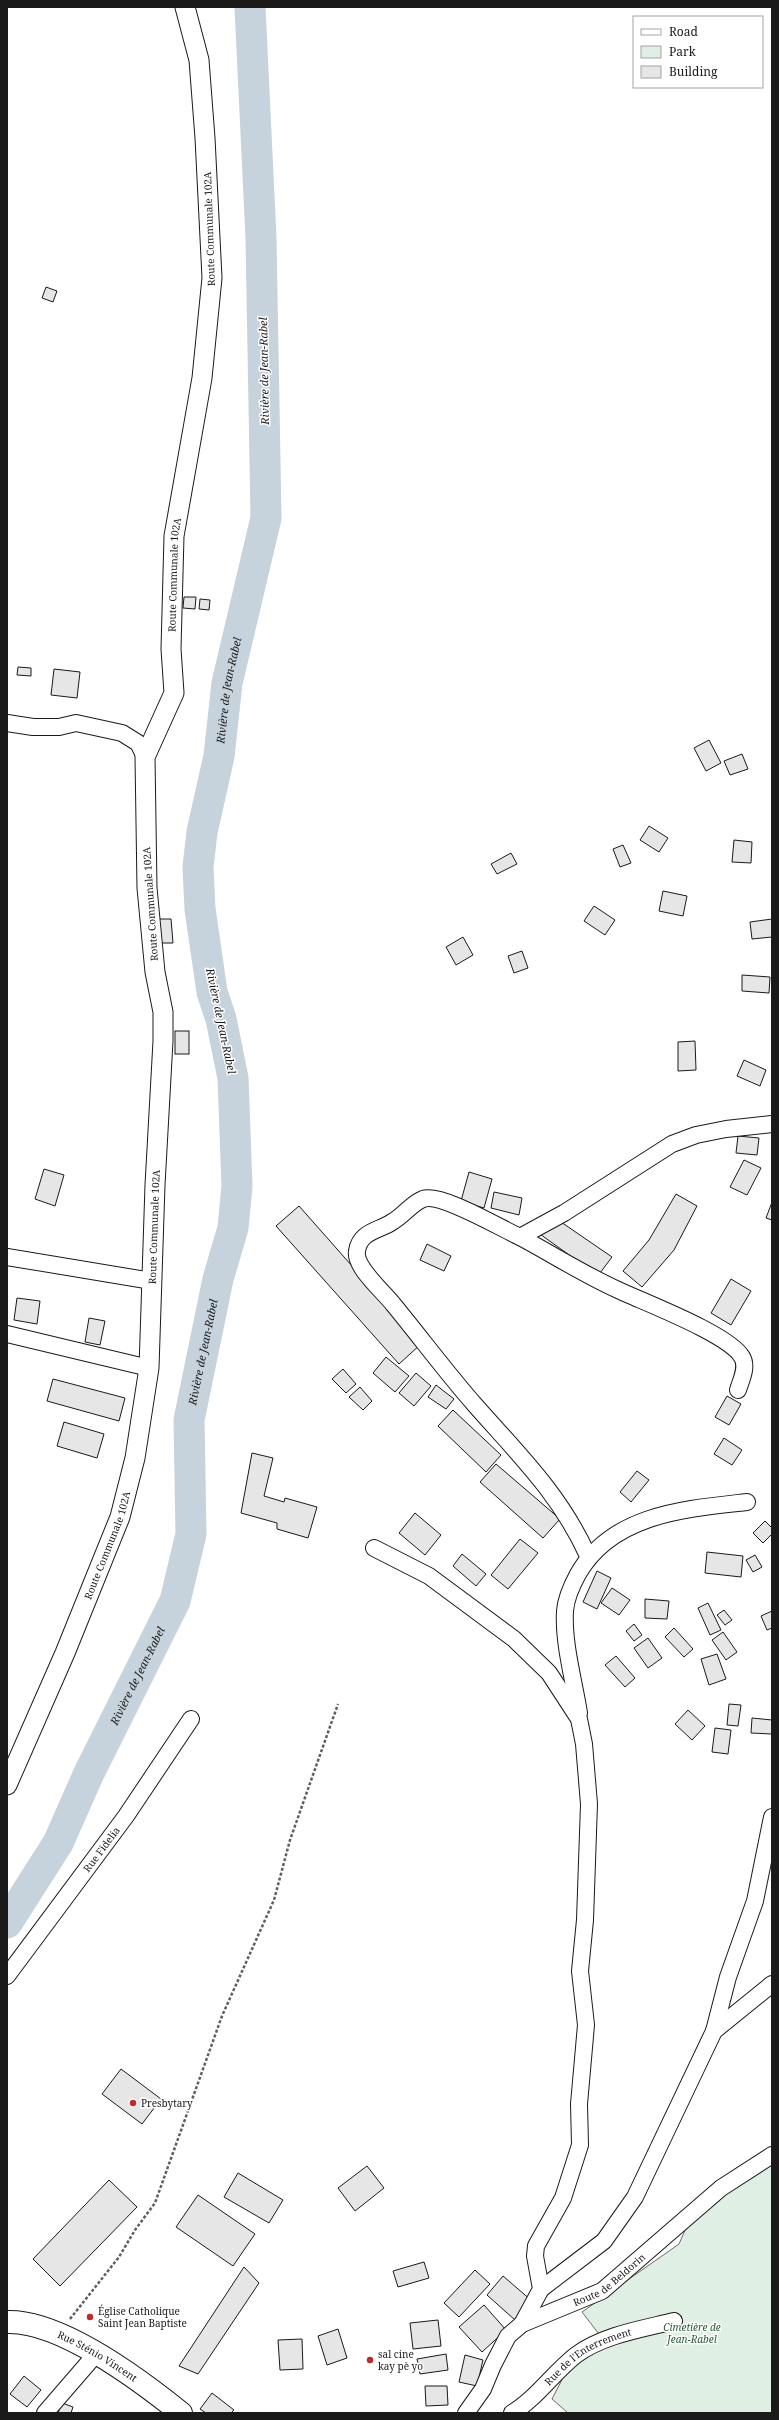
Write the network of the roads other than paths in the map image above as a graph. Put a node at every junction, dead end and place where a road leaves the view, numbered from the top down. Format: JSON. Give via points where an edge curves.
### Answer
{"nodes":[{"id":1,"x":185,"y":7,"type":"edge"},
{"id":2,"x":7,"y":723,"type":"edge"},
{"id":3,"x":145,"y":757,"type":"junction"},
{"id":4,"x":772,"y":1124,"type":"edge"},
{"id":5,"x":520,"y":1237,"type":"junction"},
{"id":6,"x":7,"y":1257,"type":"edge"},
{"id":7,"x":152,"y":1281,"type":"junction"},
{"id":8,"x":7,"y":1334,"type":"edge"},
{"id":9,"x":149,"y":1368,"type":"junction"},
{"id":10,"x":738,"y":1390,"type":"dead end"},
{"id":11,"x":746,"y":1502,"type":"dead end"},
{"id":12,"x":374,"y":1548,"type":"dead end"},
{"id":13,"x":588,"y":1556,"type":"junction"},
{"id":14,"x":191,"y":1719,"type":"dead end"},
{"id":15,"x":579,"y":1719,"type":"junction"},
{"id":16,"x":7,"y":1785,"type":"edge"},
{"id":17,"x":772,"y":1817,"type":"edge"},
{"id":18,"x":7,"y":1976,"type":"edge"},
{"id":19,"x":772,"y":1984,"type":"edge"},
{"id":20,"x":714,"y":2031,"type":"junction"},
{"id":21,"x":772,"y":2155,"type":"edge"},
{"id":22,"x":541,"y":2289,"type":"junction"},
{"id":23,"x":12,"y":2319,"type":"edge"},
{"id":24,"x":674,"y":2321,"type":"dead end"},
{"id":25,"x":522,"y":2324,"type":"junction"},
{"id":26,"x":96,"y":2354,"type":"junction"},
{"id":27,"x":45,"y":2413,"type":"edge"},
{"id":28,"x":181,"y":2413,"type":"edge"},
{"id":29,"x":466,"y":2413,"type":"edge"},
{"id":30,"x":512,"y":2413,"type":"edge"}],
"edges":[{"from":1,"to":3,"type":"street","name":"Route Communale 102A","via":[[199,60],[212,278],[202,378],[174,536],[171,649],[174,693]]},
{"from":2,"to":3,"type":"street","via":[[59,727],[76,723],[122,733],[138,743]]},
{"from":3,"to":7,"type":"street","name":"Route Communale 102A","via":[[147,888],[155,972],[163,1012]]},
{"from":4,"to":5,"type":"street","via":[[726,1128],[672,1144],[564,1213]]},
{"from":5,"to":10,"type":"street","via":[[616,1289],[697,1326],[735,1350],[742,1358],[744,1367]]},
{"from":5,"to":13,"type":"street","via":[[453,1203],[433,1196],[423,1199],[388,1225],[373,1230],[361,1239],[356,1251],[358,1264],[393,1303],[437,1361],[560,1504]]},
{"from":6,"to":7,"type":"street"},
{"from":7,"to":9,"type":"street","name":"Route Communale 102A"},
{"from":8,"to":9,"type":"street"},
{"from":9,"to":16,"type":"street","name":"Route Communale 102A","via":[[135,1458],[120,1517],[65,1653]]},
{"from":11,"to":13,"type":"street","via":[[655,1516],[632,1525]]},
{"from":12,"to":15,"type":"street","via":[[429,1576],[514,1639],[550,1673]]},
{"from":13,"to":15,"type":"street","via":[[569,1590],[565,1610]]},
{"from":14,"to":18,"type":"street","name":"Rue Fidelia","via":[[126,1816]]},
{"from":15,"to":22,"type":"street","via":[[584,1744],[589,1804],[585,1920],[580,1971],[586,2025],[579,2104],[580,2145],[563,2198],[536,2246],[535,2256]]},
{"from":17,"to":20,"type":"street","via":[[755,1901],[728,1977]]},
{"from":19,"to":20,"type":"street"},
{"from":20,"to":22,"type":"street","via":[[635,2197],[604,2241]]},
{"from":21,"to":25,"type":"street","name":"Route de Beldorin","via":[[721,2188],[602,2291]]},
{"from":22,"to":25,"type":"street"},
{"from":23,"to":26,"type":"main road","name":"Rue Sténio Vincent","via":[[58,2334]]},
{"from":24,"to":30,"type":"street","name":"Rue de l'Enterrement","via":[[589,2346]]},
{"from":25,"to":29,"type":"street","name":"Route de Beldorin","via":[[508,2336],[492,2365],[483,2389]]},
{"from":26,"to":27,"type":"street"},
{"from":26,"to":28,"type":"main road","name":"Rue Sténio Vincent"}]}
